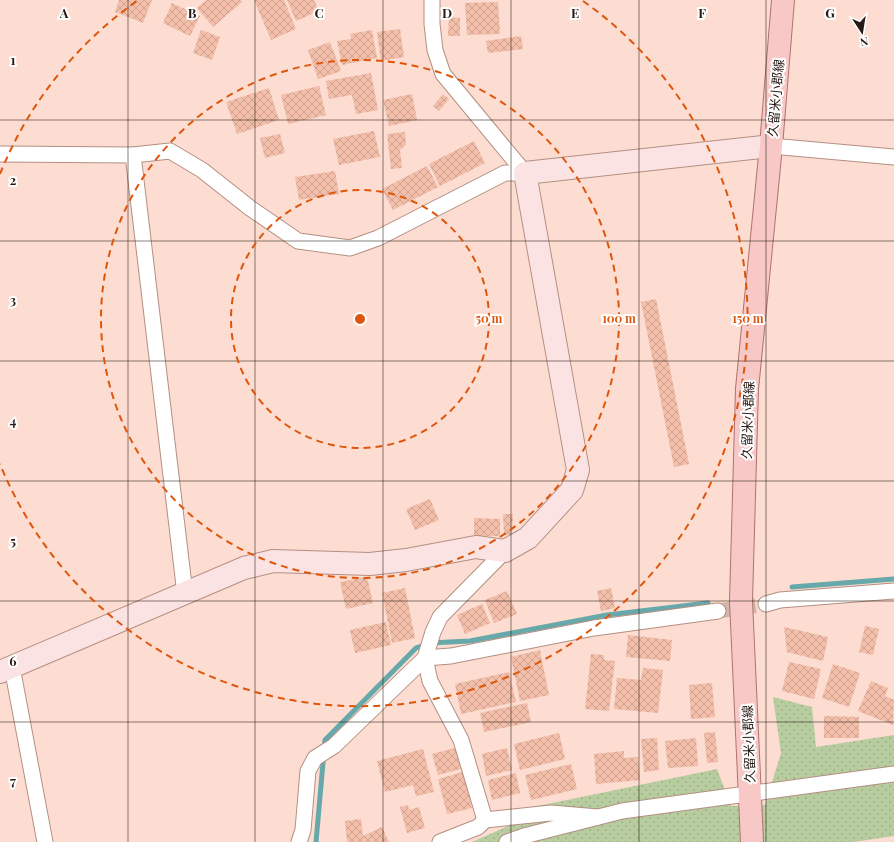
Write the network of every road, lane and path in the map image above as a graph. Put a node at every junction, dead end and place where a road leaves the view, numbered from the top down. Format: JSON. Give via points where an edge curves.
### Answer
{"nodes":[{"id":1,"x":432,"y":0,"type":"edge"},
{"id":2,"x":783,"y":0,"type":"edge"},
{"id":3,"x":771,"y":146,"type":"junction"},
{"id":4,"x":0,"y":154,"type":"edge"},
{"id":5,"x":133,"y":155,"type":"junction"},
{"id":6,"x":894,"y":157,"type":"edge"},
{"id":7,"x":525,"y":173,"type":"junction"},
{"id":8,"x":505,"y":551,"type":"junction"},
{"id":9,"x":894,"y":591,"type":"edge"},
{"id":10,"x":185,"y":594,"type":"junction"},
{"id":11,"x":766,"y":604,"type":"tunnel mouth"},
{"id":12,"x":718,"y":611,"type":"tunnel mouth"},
{"id":13,"x":425,"y":658,"type":"junction"},
{"id":14,"x":6,"y":670,"type":"edge"},
{"id":15,"x":894,"y":774,"type":"edge"},
{"id":16,"x":750,"y":797,"type":"junction"},
{"id":17,"x":598,"y":817,"type":"junction"},
{"id":18,"x":485,"y":820,"type":"junction"},
{"id":19,"x":44,"y":842,"type":"edge"},
{"id":20,"x":299,"y":842,"type":"edge"},
{"id":21,"x":440,"y":842,"type":"edge"},
{"id":22,"x":507,"y":842,"type":"edge"},
{"id":23,"x":752,"y":842,"type":"edge"}],
"edges":[{"from":1,"to":7,"type":"street","via":[[435,50],[443,74]]},
{"from":2,"to":3,"type":"main road","name":"久留米小郡線"},
{"from":3,"to":6,"type":"street"},
{"from":3,"to":7,"type":"street"},
{"from":3,"to":16,"type":"main road","name":"久留米小郡線","via":[[747,389],[742,601]]},
{"from":4,"to":5,"type":"street"},
{"from":5,"to":7,"type":"street","via":[[170,152],[202,170],[250,208],[298,241],[350,248],[378,238],[505,174]]},
{"from":5,"to":10,"type":"street"},
{"from":7,"to":8,"type":"street","via":[[578,470],[572,490],[528,538]]},
{"from":8,"to":10,"type":"street","via":[[476,547],[370,564],[273,561],[244,568]]},
{"from":8,"to":13,"type":"street","via":[[440,617]]},
{"from":9,"to":11,"type":"street","via":[[780,600]]},
{"from":10,"to":14,"type":"street"},
{"from":12,"to":13,"type":"street","via":[[594,628],[451,656]]},
{"from":13,"to":18,"type":"street","via":[[430,681],[461,740]]},
{"from":13,"to":20,"type":"street","via":[[334,746],[315,758],[308,771],[303,830]]},
{"from":14,"to":19,"type":"street"},
{"from":15,"to":16,"type":"street"},
{"from":16,"to":17,"type":"street","via":[[622,811]]},
{"from":16,"to":23,"type":"main road","name":"久留米小郡線"},
{"from":17,"to":18,"type":"street","via":[[551,813]]},
{"from":17,"to":22,"type":"street"},
{"from":18,"to":21,"type":"street","via":[[478,827]]}]}
